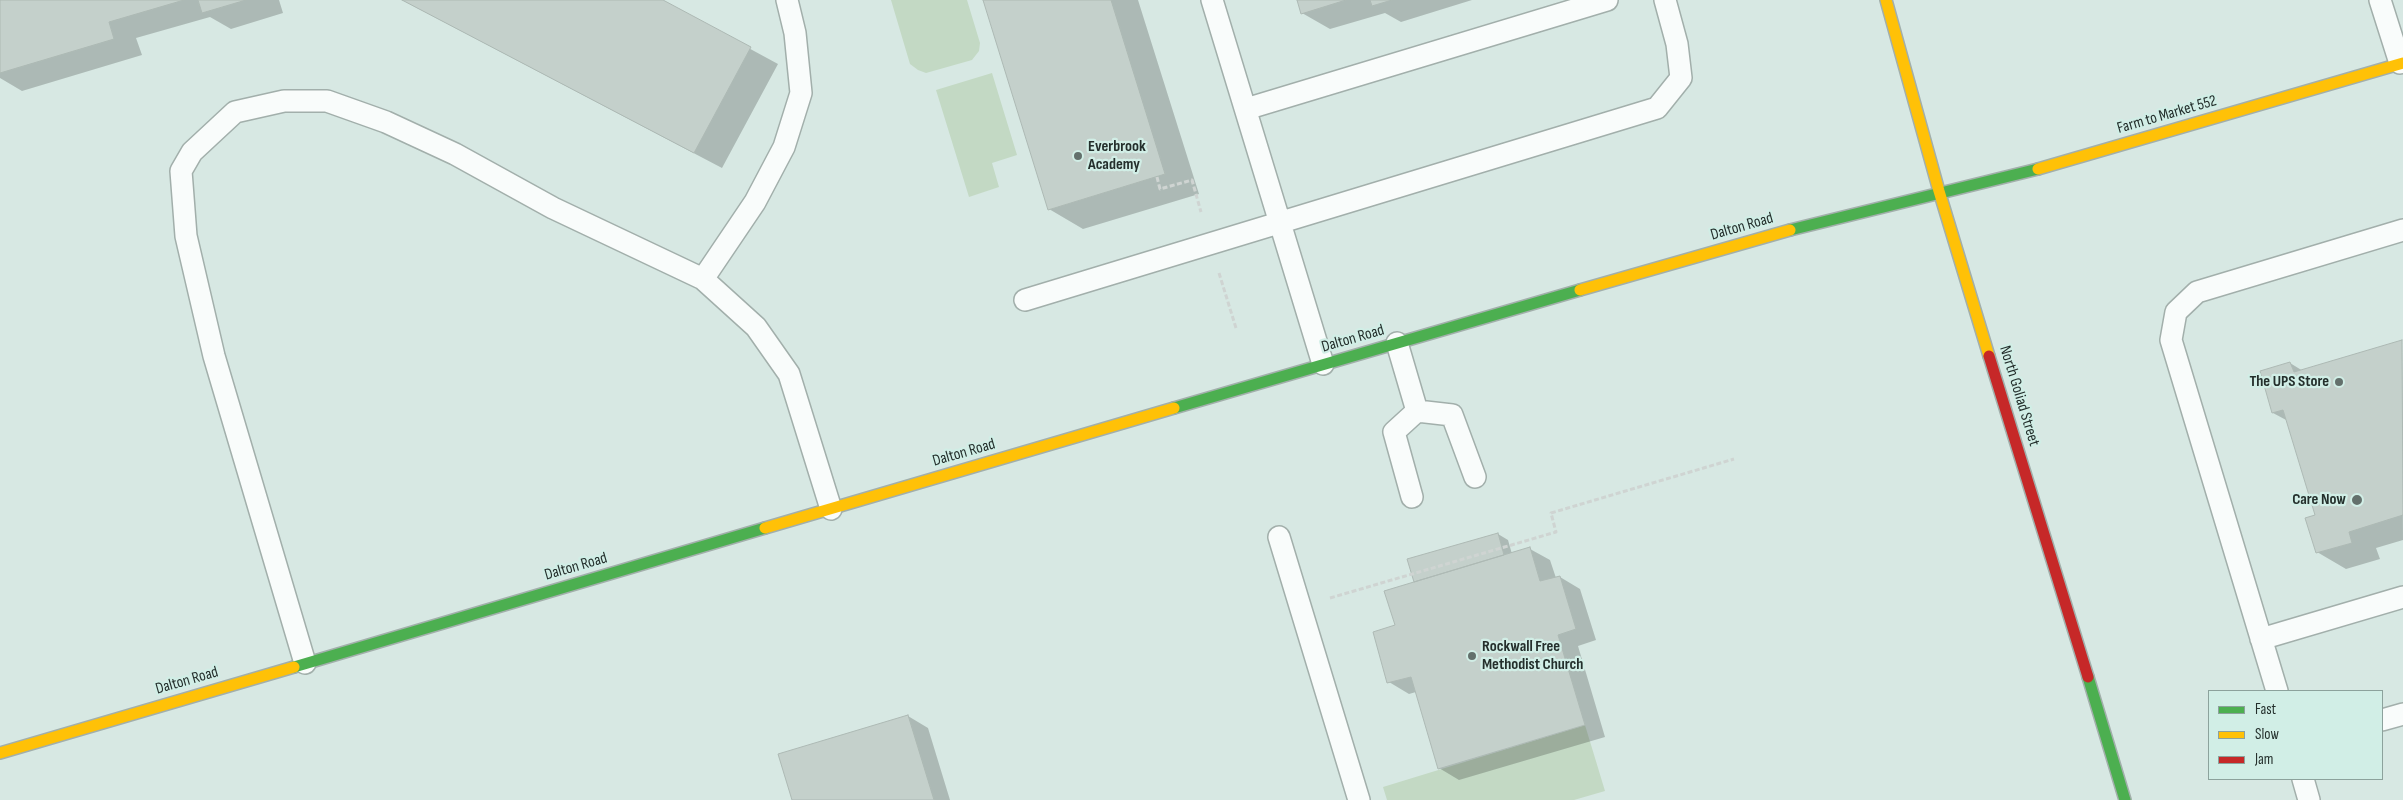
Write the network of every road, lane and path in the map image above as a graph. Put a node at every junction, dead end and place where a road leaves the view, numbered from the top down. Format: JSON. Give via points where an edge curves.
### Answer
{"nodes":[{"id":1,"x":787,"y":0,"type":"edge"},
{"id":2,"x":1212,"y":0,"type":"edge"},
{"id":3,"x":1607,"y":0,"type":"edge"},
{"id":4,"x":1665,"y":0,"type":"edge"},
{"id":5,"x":1886,"y":0,"type":"edge"},
{"id":6,"x":2380,"y":0,"type":"edge"},
{"id":7,"x":2402,"y":63,"type":"edge"},
{"id":8,"x":1246,"y":109,"type":"junction"},
{"id":9,"x":1939,"y":191,"type":"junction"},
{"id":10,"x":1280,"y":222,"type":"junction"},
{"id":11,"x":2403,"y":230,"type":"edge"},
{"id":12,"x":703,"y":279,"type":"junction"},
{"id":13,"x":1025,"y":300,"type":"dead end"},
{"id":14,"x":1397,"y":343,"type":"junction"},
{"id":15,"x":1323,"y":364,"type":"junction"},
{"id":16,"x":1417,"y":411,"type":"junction"},
{"id":17,"x":1734,"y":460,"type":"dead end"},
{"id":18,"x":1475,"y":477,"type":"dead end"},
{"id":19,"x":1412,"y":497,"type":"dead end"},
{"id":20,"x":831,"y":509,"type":"junction"},
{"id":21,"x":1279,"y":537,"type":"dead end"},
{"id":22,"x":2403,"y":597,"type":"edge"},
{"id":23,"x":1300,"y":606,"type":"junction"},
{"id":24,"x":2261,"y":640,"type":"junction"},
{"id":25,"x":305,"y":663,"type":"junction"},
{"id":26,"x":2277,"y":690,"type":"edge"},
{"id":27,"x":2403,"y":714,"type":"edge"},
{"id":28,"x":2383,"y":720,"type":"edge"},
{"id":29,"x":0,"y":753,"type":"edge"},
{"id":30,"x":2303,"y":780,"type":"edge"},
{"id":31,"x":1359,"y":800,"type":"edge"},
{"id":32,"x":2125,"y":800,"type":"edge"},
{"id":33,"x":2310,"y":800,"type":"edge"}],
"edges":[{"from":1,"to":12,"type":"lane","via":[[795,33],[801,93],[784,147],[755,202]]},
{"from":2,"to":8,"type":"lane"},
{"from":3,"to":8,"type":"lane"},
{"from":4,"to":10,"type":"lane","via":[[1677,44],[1681,78],[1657,108]]},
{"from":5,"to":9,"type":"street","name":"North Goliad Street"},
{"from":6,"to":7,"type":"lane"},
{"from":7,"to":9,"type":"street","name":"Farm to Market 552","via":[[2046,167]]},
{"from":8,"to":10,"type":"lane"},
{"from":9,"to":14,"type":"street","name":"Dalton Road","via":[[1827,219]]},
{"from":9,"to":32,"type":"street","name":"North Goliad Street"},
{"from":10,"to":13,"type":"lane"},
{"from":10,"to":15,"type":"lane"},
{"from":11,"to":24,"type":"lane","via":[[2197,292],[2176,312],[2171,340]]},
{"from":12,"to":20,"type":"lane","via":[[756,327],[789,374]]},
{"from":12,"to":25,"type":"lane","via":[[553,208],[455,154],[386,122],[327,101],[284,101],[235,112],[192,152],[181,171],[186,236],[214,356]]},
{"from":14,"to":15,"type":"street","name":"Dalton Road"},
{"from":14,"to":16,"type":"lane"},
{"from":15,"to":20,"type":"street","name":"Dalton Road"},
{"from":16,"to":18,"type":"lane","via":[[1452,415]]},
{"from":16,"to":19,"type":"lane","via":[[1394,432]]},
{"from":17,"to":23,"type":"path","via":[[1550,513],[1556,532]]},
{"from":20,"to":25,"type":"street","name":"Dalton Road"},
{"from":21,"to":23,"type":"lane"},
{"from":22,"to":24,"type":"lane"},
{"from":23,"to":31,"type":"lane"},
{"from":24,"to":26,"type":"lane"},
{"from":25,"to":29,"type":"street","name":"Dalton Road"},
{"from":27,"to":28,"type":"lane"},
{"from":30,"to":33,"type":"lane"}]}
